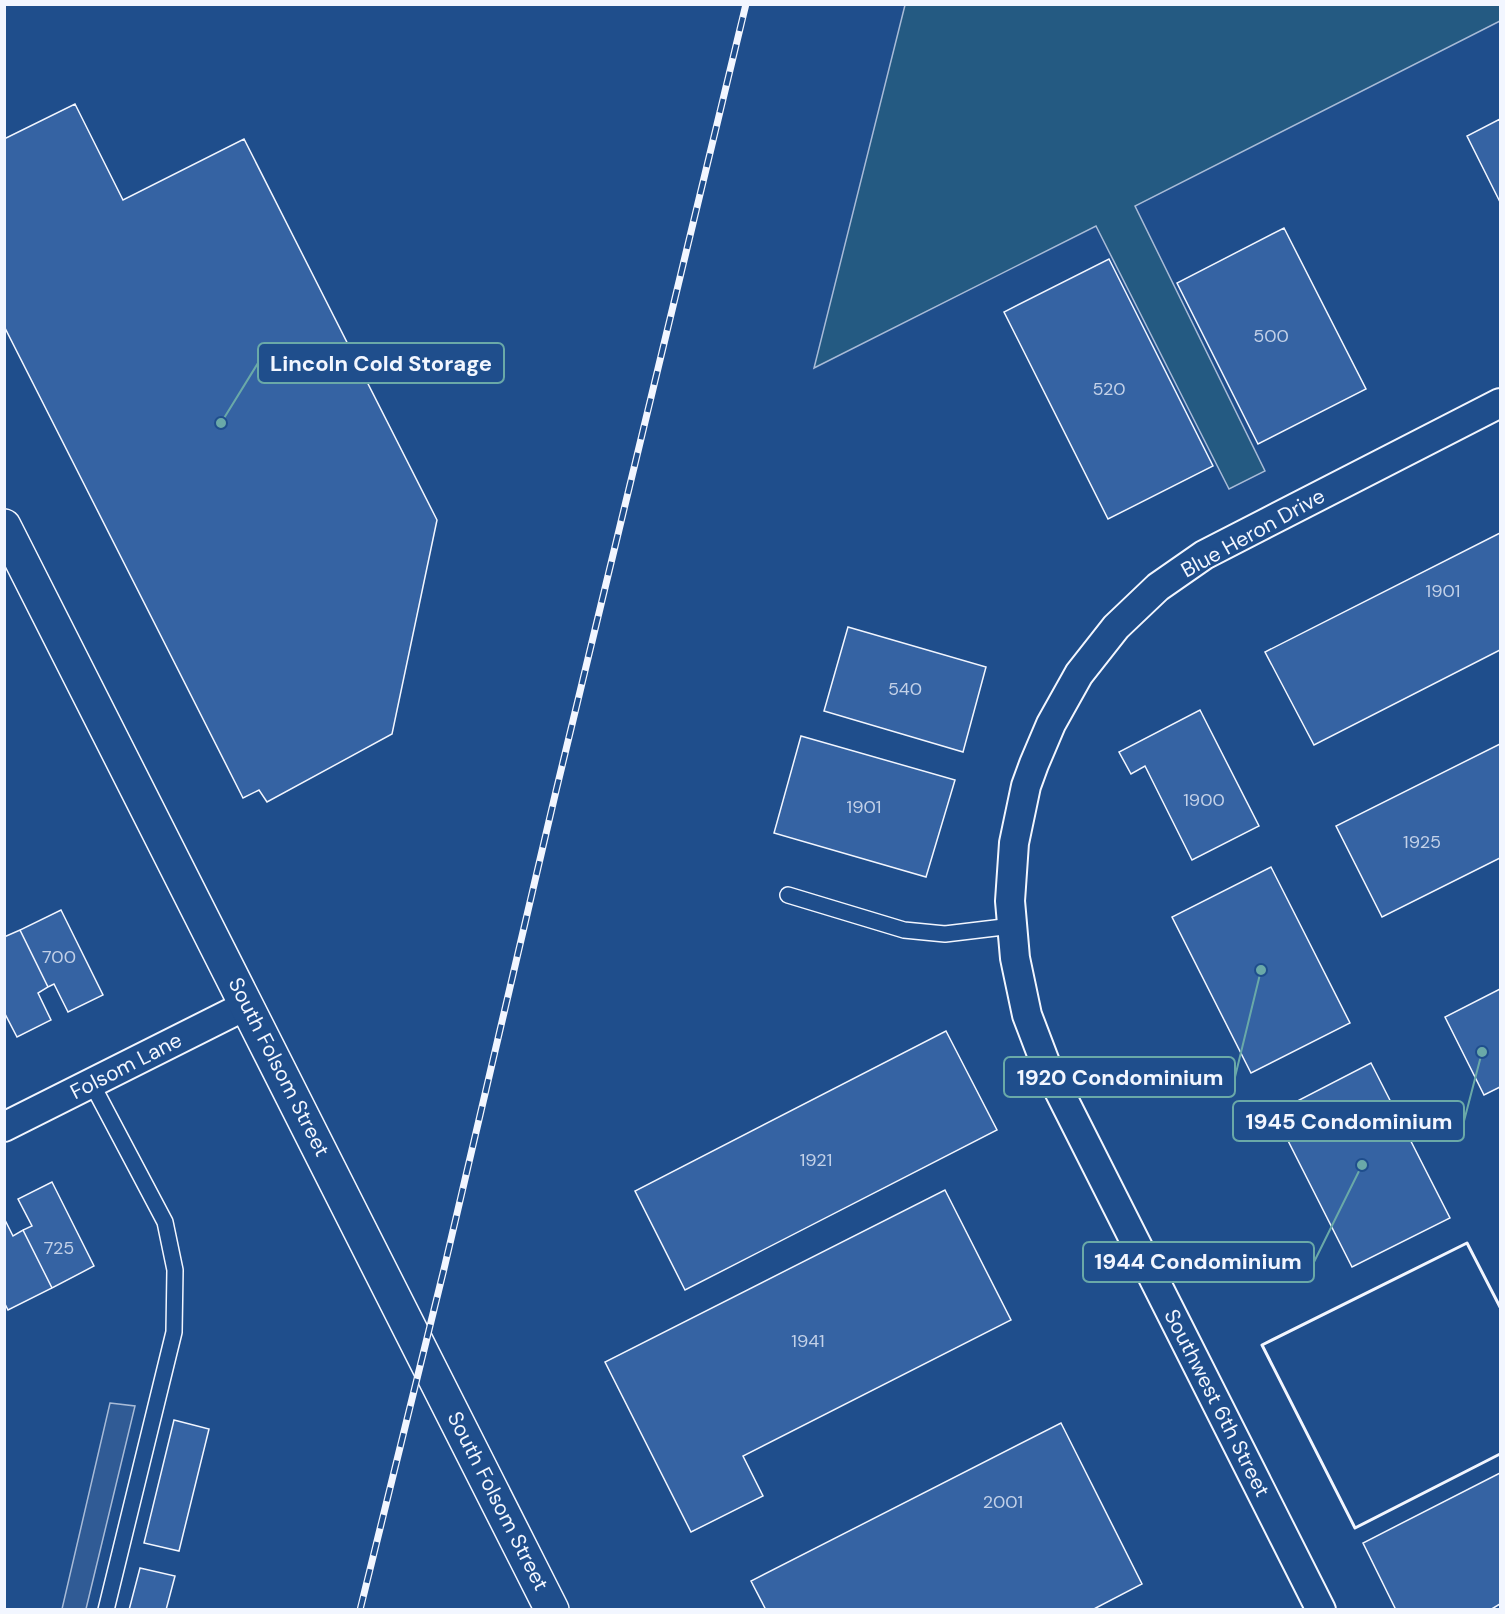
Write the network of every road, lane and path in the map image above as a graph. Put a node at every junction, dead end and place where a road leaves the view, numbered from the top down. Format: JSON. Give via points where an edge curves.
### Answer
{"nodes":[{"id":1,"x":1500,"y":403,"type":"edge"},
{"id":2,"x":4,"y":526,"type":"edge"},
{"id":3,"x":1026,"y":786,"type":"joint"},
{"id":4,"x":788,"y":895,"type":"dead end"},
{"id":5,"x":1012,"y":926,"type":"junction"},
{"id":6,"x":247,"y":1005,"type":"junction"},
{"id":7,"x":92,"y":1084,"type":"junction"},
{"id":8,"x":4,"y":1128,"type":"edge"},
{"id":9,"x":106,"y":1610,"type":"edge"},
{"id":10,"x":552,"y":1610,"type":"edge"},
{"id":11,"x":1321,"y":1610,"type":"edge"}],
"edges":[{"from":1,"to":3,"type":"street","name":"Blue Heron Drive","via":[[1204,555],[1158,588],[1116,627],[1079,674],[1051,724]]},
{"from":2,"to":6,"type":"street","name":"South Folsom Street"},
{"from":3,"to":5,"type":"street","name":"Southwest 6th Street","via":[[1014,843]]},
{"from":4,"to":5,"type":"lane","via":[[904,930],[945,934]]},
{"from":5,"to":11,"type":"street","name":"Southwest 6th Street","via":[[1027,1015],[1046,1065]]},
{"from":6,"to":7,"type":"street","name":"Folsom Lane"},
{"from":6,"to":10,"type":"street","name":"South Folsom Street"},
{"from":7,"to":8,"type":"street","name":"Folsom Lane"},
{"from":7,"to":9,"type":"lane","via":[[165,1222],[175,1270],[174,1332]]}]}
